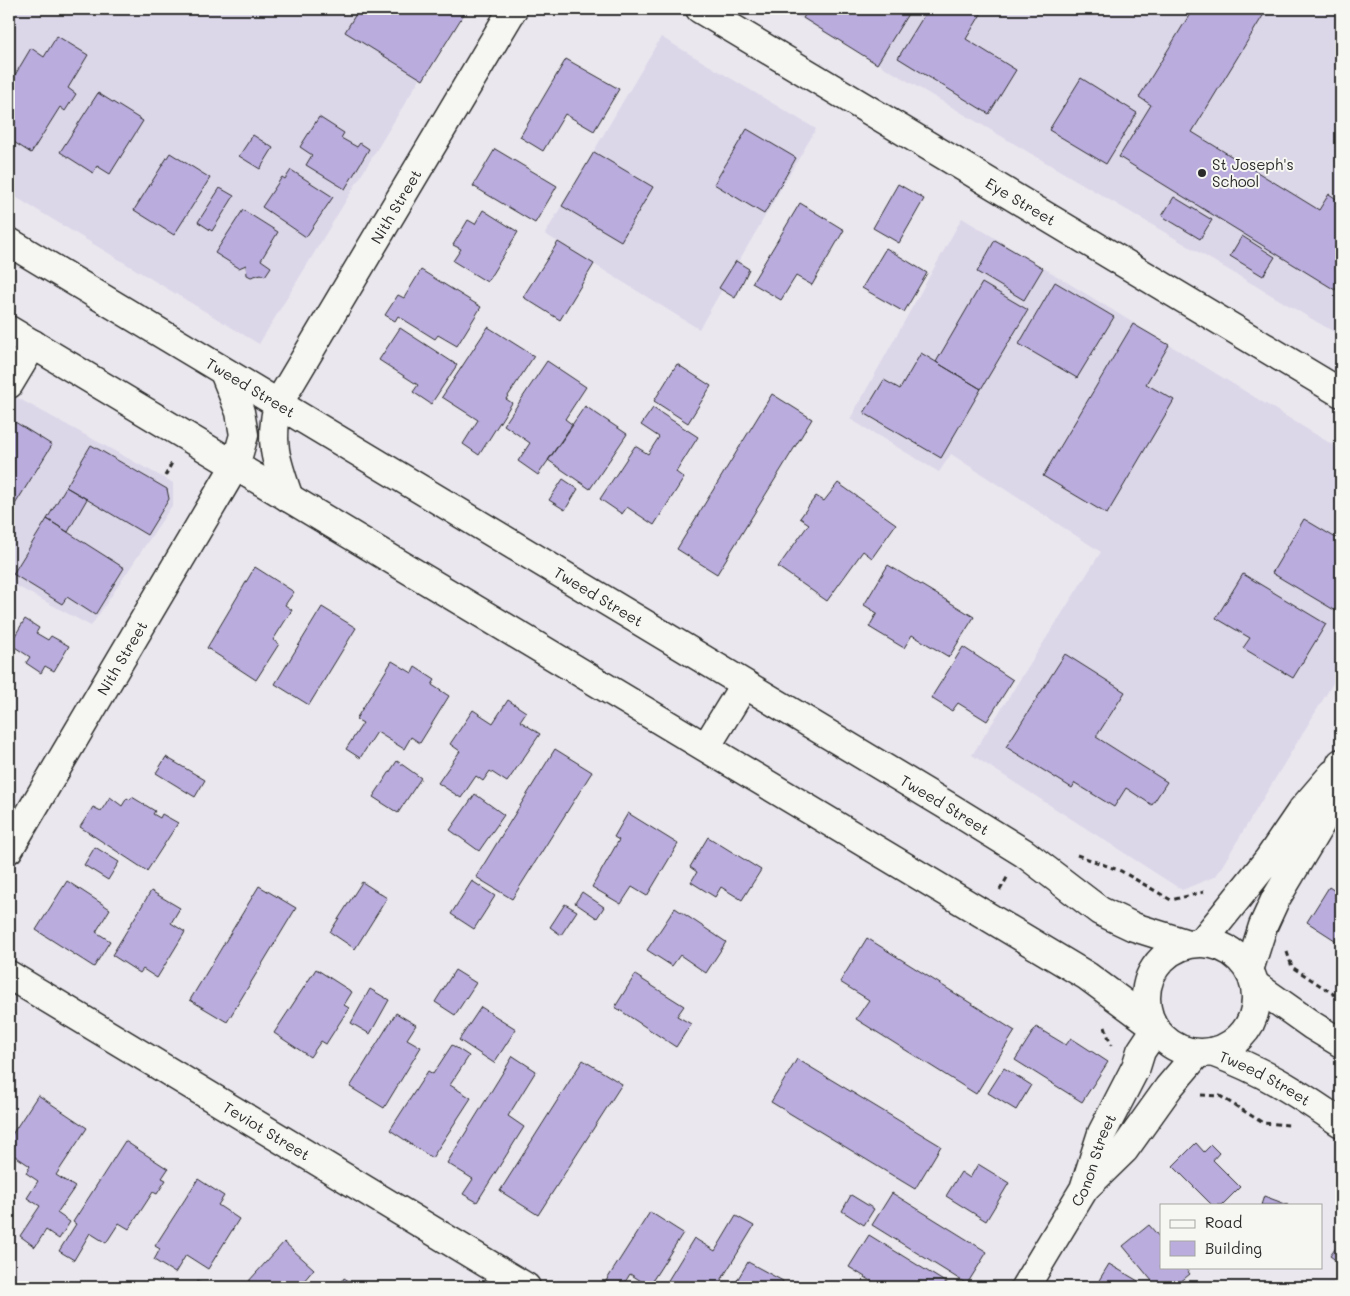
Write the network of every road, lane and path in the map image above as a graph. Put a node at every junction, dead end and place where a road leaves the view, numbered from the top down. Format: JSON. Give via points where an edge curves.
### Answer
{"nodes":[{"id":1,"x":513,"y":9,"type":"edge"},
{"id":2,"x":700,"y":9,"type":"edge"},
{"id":3,"x":9,"y":242,"type":"edge"},
{"id":4,"x":9,"y":330,"type":"edge"},
{"id":5,"x":33,"y":344,"type":"junction"},
{"id":6,"x":224,"y":372,"type":"junction"},
{"id":7,"x":9,"y":384,"type":"edge"},
{"id":8,"x":1341,"y":394,"type":"edge"},
{"id":9,"x":278,"y":404,"type":"junction"},
{"id":10,"x":175,"y":458,"type":"dead end"},
{"id":11,"x":235,"y":466,"type":"junction"},
{"id":12,"x":166,"y":476,"type":"dead end"},
{"id":13,"x":289,"y":498,"type":"junction"},
{"id":14,"x":744,"y":684,"type":"junction"},
{"id":15,"x":706,"y":747,"type":"junction"},
{"id":16,"x":1341,"y":764,"type":"edge"},
{"id":17,"x":9,"y":849,"type":"edge"},
{"id":18,"x":1069,"y":852,"type":"dead end"},
{"id":19,"x":1010,"y":873,"type":"dead end"},
{"id":20,"x":997,"y":895,"type":"dead end"},
{"id":21,"x":1212,"y":895,"type":"dead end"},
{"id":22,"x":1195,"y":943,"type":"junction"},
{"id":23,"x":1284,"y":944,"type":"dead end"},
{"id":24,"x":9,"y":975,"type":"edge"},
{"id":25,"x":1252,"y":978,"type":"junction"},
{"id":26,"x":1341,"y":999,"type":"edge"},
{"id":27,"x":1104,"y":1025,"type":"dead end"},
{"id":28,"x":1154,"y":1027,"type":"junction"},
{"id":29,"x":1341,"y":1043,"type":"edge"},
{"id":30,"x":1112,"y":1053,"type":"dead end"},
{"id":31,"x":1204,"y":1053,"type":"junction"},
{"id":32,"x":1197,"y":1097,"type":"dead end"},
{"id":33,"x":1341,"y":1123,"type":"edge"},
{"id":34,"x":1291,"y":1125,"type":"dead end"},
{"id":35,"x":1084,"y":1190,"type":"junction"},
{"id":36,"x":526,"y":1287,"type":"edge"},
{"id":37,"x":1025,"y":1287,"type":"edge"}],
"edges":[{"from":1,"to":9,"type":"main road","name":"Nith Street"},
{"from":2,"to":8,"type":"main road","name":"Eye Street"},
{"from":3,"to":6,"type":"main road","name":"Tweed Street"},
{"from":4,"to":5,"type":"main road"},
{"from":5,"to":7,"type":"main road"},
{"from":5,"to":11,"type":"main road"},
{"from":6,"to":9,"type":"main road","name":"Tweed Street"},
{"from":6,"to":11,"type":"main road","name":"Nith Street","via":[[240,412],[244,436]]},
{"from":9,"to":13,"type":"main road","name":"Nith Street","via":[[272,427],[273,444]]},
{"from":9,"to":14,"type":"main road","name":"Tweed Street"},
{"from":10,"to":12,"type":"path"},
{"from":11,"to":13,"type":"main road"},
{"from":11,"to":17,"type":"main road","name":"Nith Street"},
{"from":13,"to":15,"type":"main road"},
{"from":14,"to":15,"type":"main road"},
{"from":14,"to":22,"type":"main road","name":"Tweed Street","via":[[1024,853],[1100,911],[1134,927]]},
{"from":15,"to":28,"type":"main road","via":[[1087,976]]},
{"from":16,"to":22,"type":"main road","via":[[1302,810],[1268,860]]},
{"from":16,"to":25,"type":"main road","via":[[1321,823],[1263,926]]},
{"from":18,"to":21,"type":"path","via":[[1121,871],[1171,900],[1206,891]]},
{"from":19,"to":20,"type":"path"},
{"from":22,"to":25,"type":"main road","via":[[1229,950]]},
{"from":22,"to":28,"type":"main road","via":[[1172,950],[1150,975],[1145,992],[1146,1008]]},
{"from":23,"to":26,"type":"path","via":[[1292,967]]},
{"from":24,"to":36,"type":"main road","name":"Teviot Street"},
{"from":25,"to":29,"type":"main road","via":[[1312,1026]]},
{"from":25,"to":31,"type":"main road","via":[[1256,999],[1248,1028],[1226,1048]]},
{"from":27,"to":30,"type":"path"},
{"from":28,"to":31,"type":"main road","via":[[1174,1047]]},
{"from":28,"to":35,"type":"main road","name":"Conon Street","via":[[1102,1134]]},
{"from":31,"to":33,"type":"main road","name":"Tweed Street","via":[[1243,1063],[1279,1080]]},
{"from":31,"to":35,"type":"main road","via":[[1169,1087],[1124,1150]]},
{"from":32,"to":34,"type":"path","via":[[1203,1094],[1220,1096],[1263,1123]]},
{"from":35,"to":37,"type":"main road","name":"Conon Street"}]}
